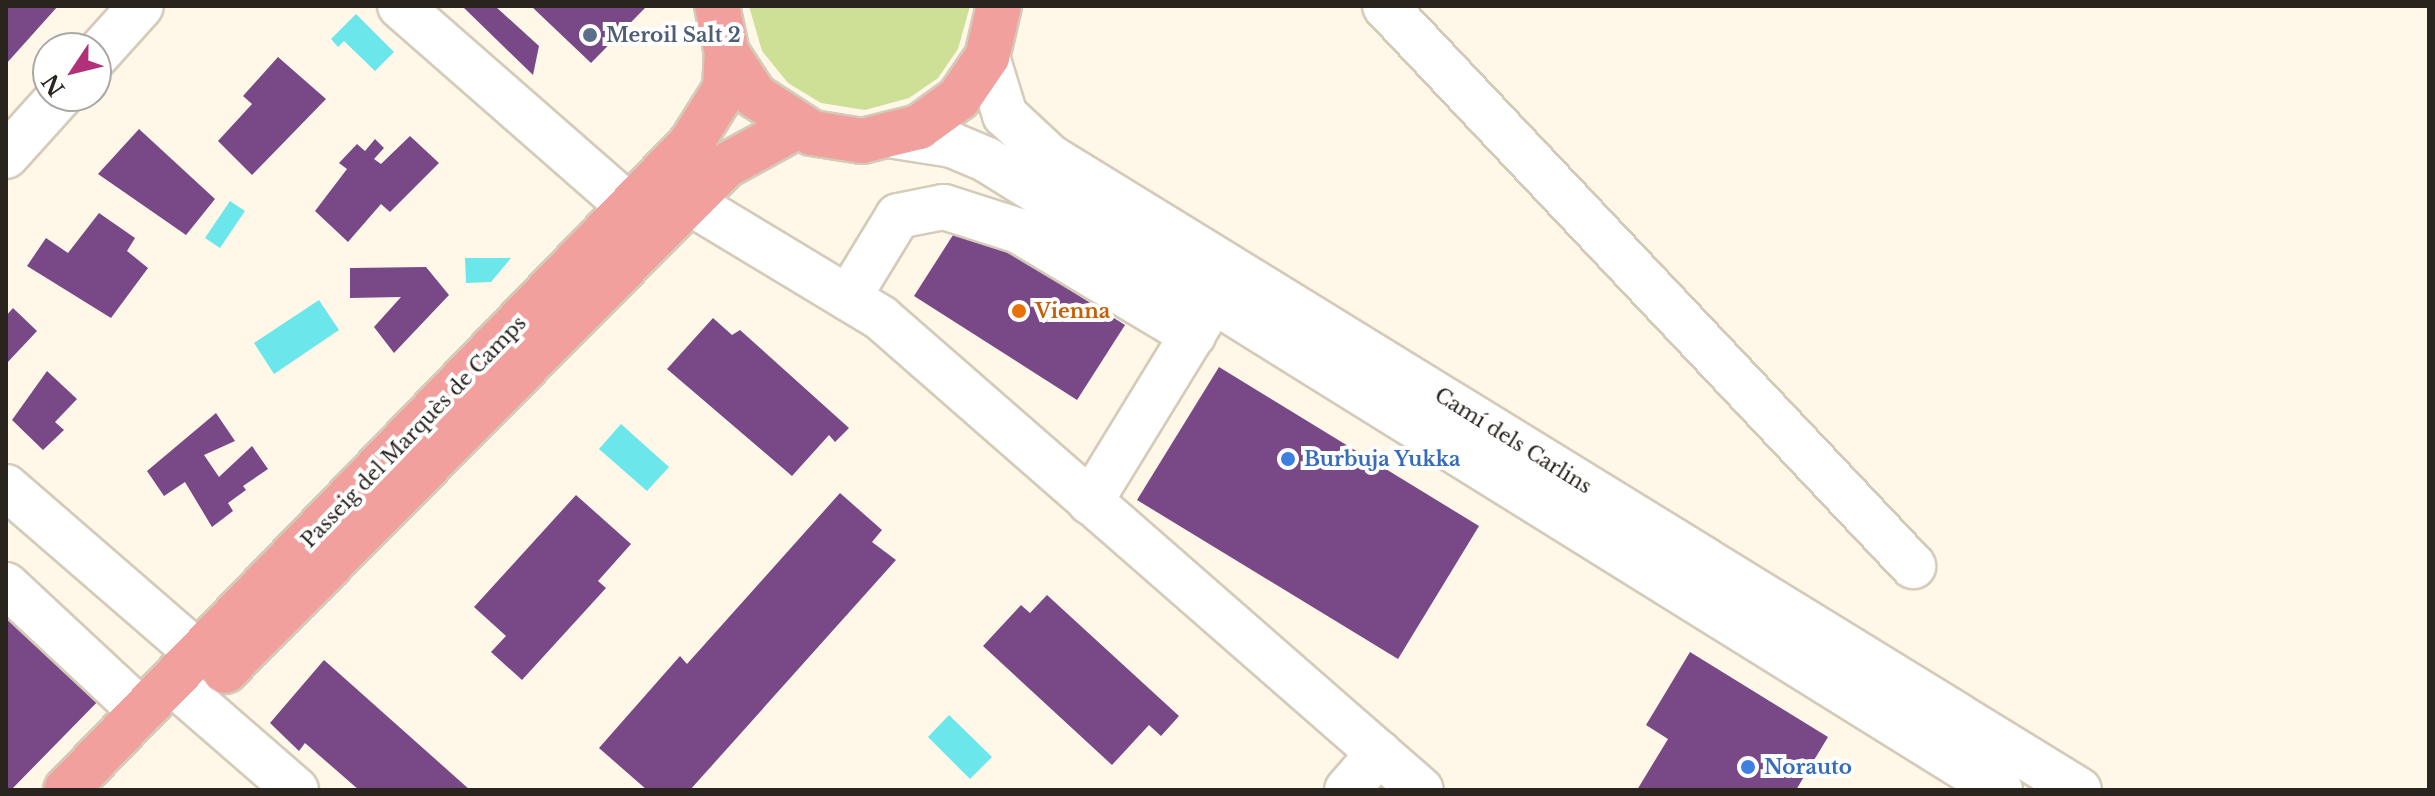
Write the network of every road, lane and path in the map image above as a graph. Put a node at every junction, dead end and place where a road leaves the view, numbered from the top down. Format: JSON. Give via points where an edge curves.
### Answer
{"nodes":[{"id":1,"x":141,"y":6,"type":"edge"},
{"id":2,"x":400,"y":6,"type":"edge"},
{"id":3,"x":717,"y":6,"type":"edge"},
{"id":4,"x":999,"y":6,"type":"edge"},
{"id":5,"x":1385,"y":6,"type":"edge"},
{"id":6,"x":112,"y":38,"type":"edge"},
{"id":7,"x":727,"y":53,"type":"junction"},
{"id":8,"x":987,"y":57,"type":"junction"},
{"id":9,"x":46,"y":112,"type":"edge"},
{"id":10,"x":796,"y":127,"type":"junction"},
{"id":11,"x":895,"y":136,"type":"junction"},
{"id":12,"x":6,"y":156,"type":"edge"},
{"id":13,"x":689,"y":202,"type":"junction"},
{"id":14,"x":630,"y":207,"type":"junction"},
{"id":15,"x":848,"y":298,"type":"junction"},
{"id":16,"x":1202,"y":319,"type":"junction"},
{"id":17,"x":6,"y":487,"type":"edge"},
{"id":18,"x":1090,"y":502,"type":"junction"},
{"id":19,"x":1913,"y":566,"type":"dead end"},
{"id":20,"x":6,"y":585,"type":"edge"},
{"id":21,"x":189,"y":680,"type":"junction"},
{"id":22,"x":142,"y":712,"type":"junction"},
{"id":23,"x":1379,"y":753,"type":"junction"},
{"id":24,"x":66,"y":790,"type":"edge"},
{"id":25,"x":109,"y":790,"type":"edge"},
{"id":26,"x":296,"y":790,"type":"edge"},
{"id":27,"x":1347,"y":790,"type":"edge"},
{"id":28,"x":1421,"y":790,"type":"edge"},
{"id":29,"x":2000,"y":790,"type":"edge"},
{"id":30,"x":2079,"y":790,"type":"edge"}],
"edges":[{"from":1,"to":6,"type":"street"},
{"from":2,"to":14,"type":"street"},
{"from":3,"to":7,"type":"main road"},
{"from":4,"to":8,"type":"main road"},
{"from":5,"to":19,"type":"street"},
{"from":7,"to":10,"type":"main road","via":[[755,96]]},
{"from":7,"to":14,"type":"main road","name":"Passeig del Marquès de Camps","via":[[725,89],[709,120]]},
{"from":8,"to":11,"type":"main road","via":[[940,115]]},
{"from":8,"to":30,"type":"street","name":"Camí dels Carlins","via":[[1005,115],[1050,157]]},
{"from":9,"to":12,"type":"street"},
{"from":10,"to":11,"type":"main road","via":[[845,140]]},
{"from":10,"to":13,"type":"main road","name":"Passeig del Marquès de Camps","via":[[755,144]]},
{"from":11,"to":16,"type":"street","name":"Camí dels Carlins","via":[[952,145],[987,160]]},
{"from":13,"to":15,"type":"street"},
{"from":13,"to":21,"type":"main road","name":"Passeig del Marquès de Camps"},
{"from":14,"to":21,"type":"main road","name":"Passeig del Marquès de Camps"},
{"from":15,"to":16,"type":"street","via":[[898,216],[944,207],[1019,231]]},
{"from":15,"to":18,"type":"street","via":[[881,318]]},
{"from":16,"to":18,"type":"street"},
{"from":16,"to":29,"type":"street","name":"Camí dels Carlins"},
{"from":17,"to":21,"type":"street"},
{"from":18,"to":23,"type":"street"},
{"from":20,"to":22,"type":"street"},
{"from":21,"to":22,"type":"main road","name":"Passeig del Marquès de Camps"},
{"from":21,"to":25,"type":"main road","name":"Passeig del Marquès de Camps"},
{"from":21,"to":26,"type":"street"},
{"from":22,"to":24,"type":"main road","name":"Passeig del Marquès de Camps"},
{"from":23,"to":27,"type":"street"},
{"from":23,"to":28,"type":"street"}]}
